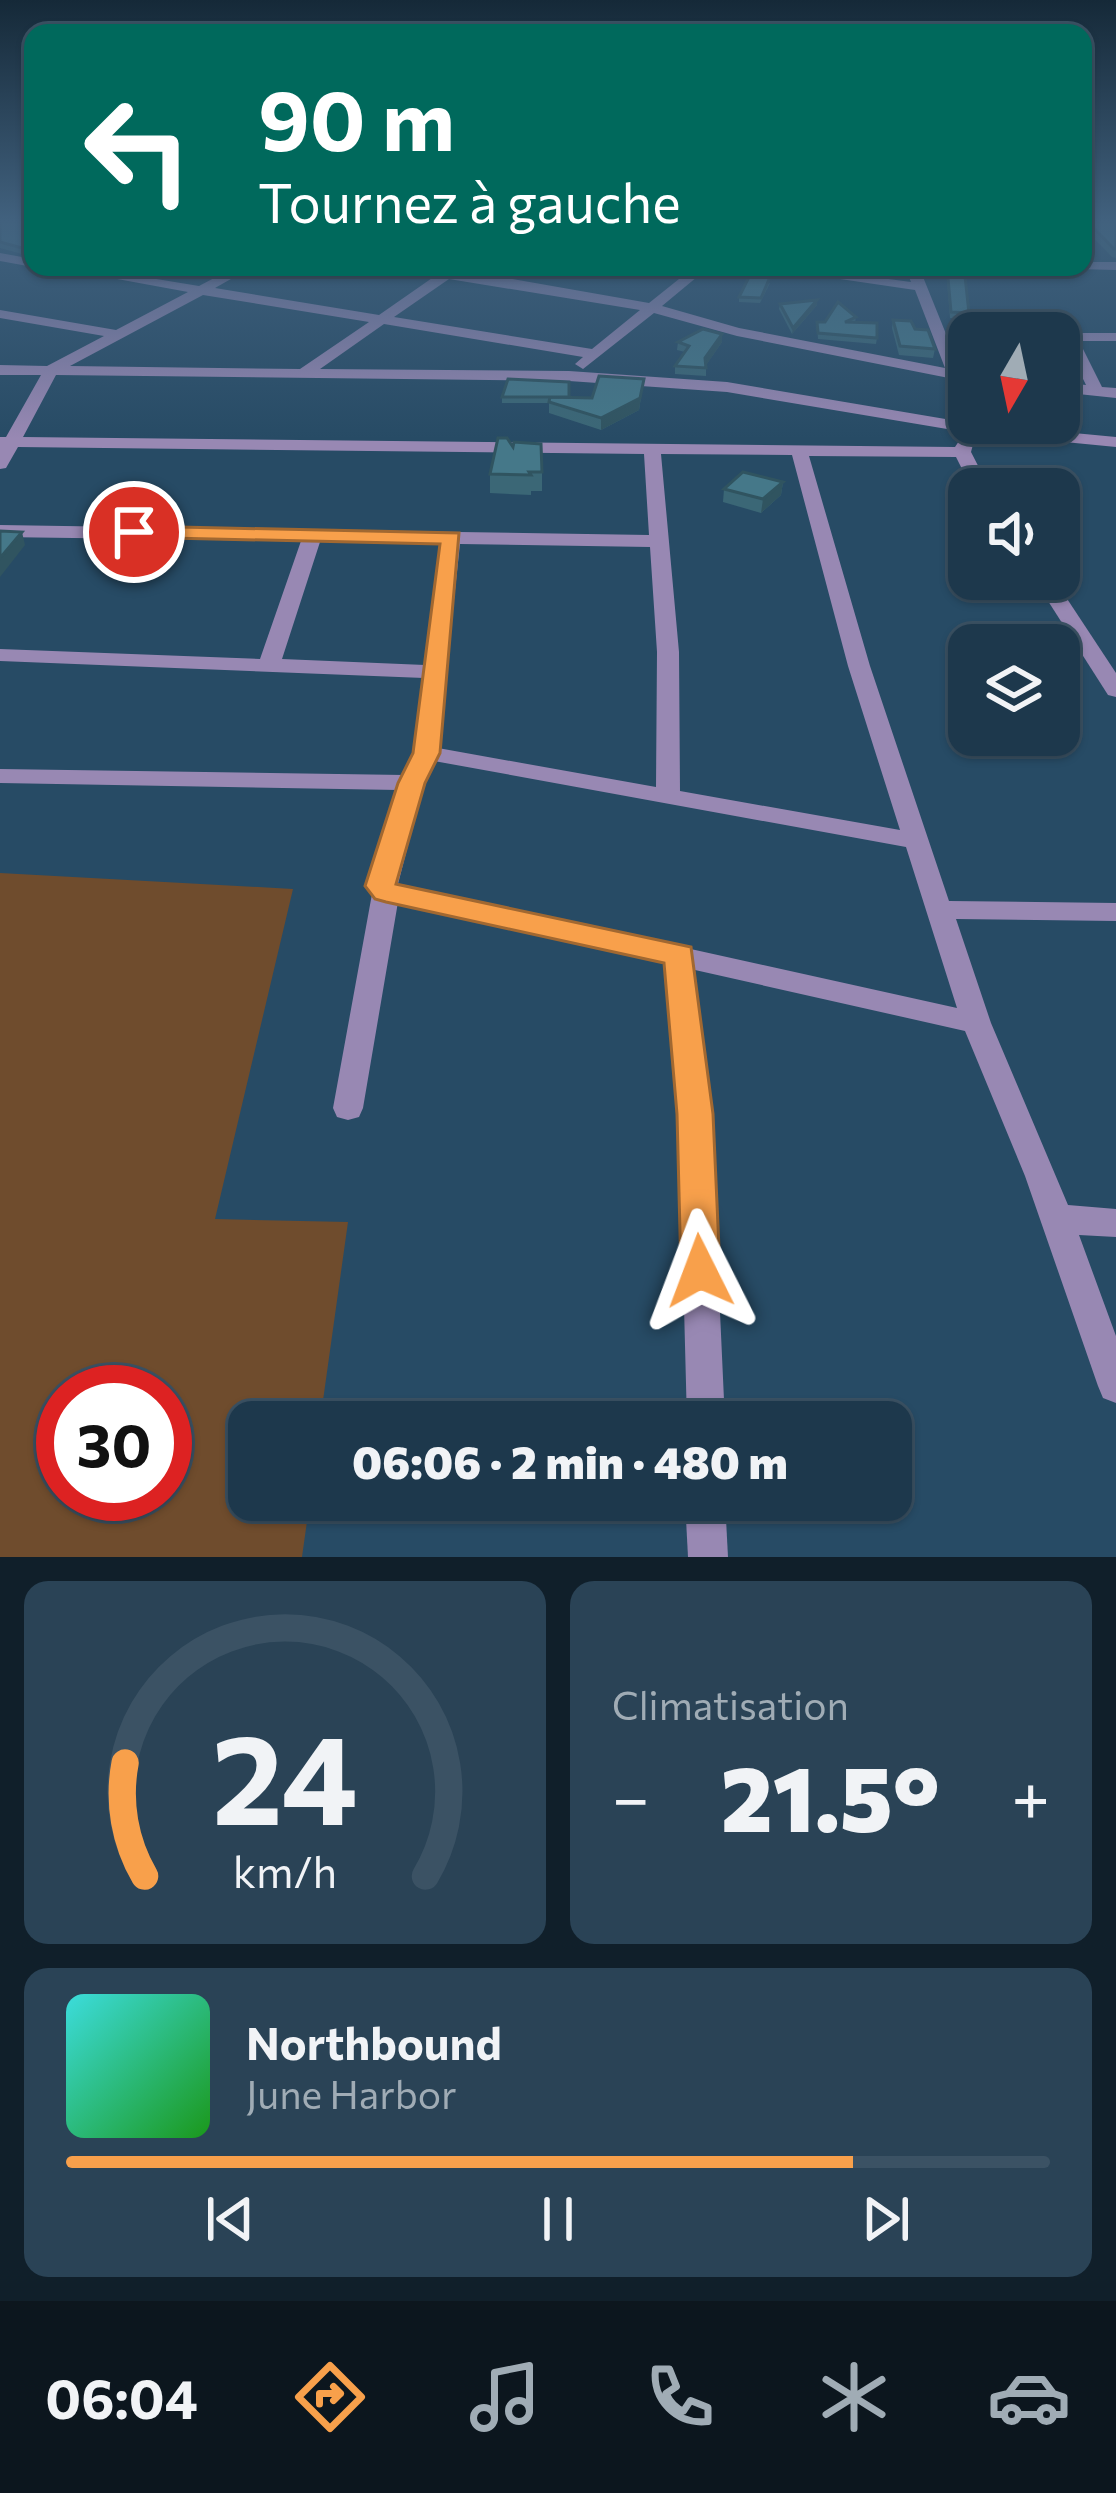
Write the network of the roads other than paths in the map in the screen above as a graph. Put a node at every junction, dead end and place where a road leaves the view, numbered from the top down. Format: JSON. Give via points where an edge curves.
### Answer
{"nodes":[{"id":1,"x":195,"y":294,"type":"edge"},
{"id":2,"x":217,"y":294,"type":"edge"},
{"id":3,"x":418,"y":294,"type":"edge"},
{"id":4,"x":574,"y":294,"type":"edge"},
{"id":5,"x":669,"y":294,"type":"edge"},
{"id":6,"x":924,"y":294,"type":"edge"},
{"id":7,"x":652,"y":308,"type":"junction"},
{"id":8,"x":0,"y":314,"type":"edge"},
{"id":9,"x":380,"y":320,"type":"junction"},
{"id":10,"x":117,"y":334,"type":"junction"},
{"id":11,"x":1080,"y":336,"type":"edge"},
{"id":12,"x":1116,"y":337,"type":"edge"},
{"id":13,"x":948,"y":338,"type":"edge"},
{"id":14,"x":595,"y":354,"type":"junction"},
{"id":15,"x":1080,"y":363,"type":"edge"},
{"id":16,"x":0,"y":370,"type":"edge"},
{"id":17,"x":51,"y":370,"type":"junction"},
{"id":18,"x":948,"y":372,"type":"edge"},
{"id":19,"x":304,"y":373,"type":"junction"},
{"id":20,"x":568,"y":376,"type":"junction"},
{"id":21,"x":1116,"y":378,"type":"edge"},
{"id":22,"x":1080,"y":386,"type":"edge"},
{"id":23,"x":1094,"y":386,"type":"junction"},
{"id":24,"x":1116,"y":393,"type":"edge"},
{"id":25,"x":948,"y":422,"type":"edge"},
{"id":26,"x":1080,"y":438,"type":"edge"},
{"id":27,"x":7,"y":442,"type":"edge"},
{"id":28,"x":1116,"y":442,"type":"edge"},
{"id":29,"x":964,"y":444,"type":"edge"},
{"id":30,"x":652,"y":449,"type":"junction"},
{"id":31,"x":800,"y":451,"type":"junction"},
{"id":32,"x":962,"y":452,"type":"junction"},
{"id":33,"x":0,"y":464,"type":"edge"},
{"id":34,"x":970,"y":468,"type":"edge"},
{"id":35,"x":0,"y":531,"type":"edge"},
{"id":36,"x":313,"y":535,"type":"junction"},
{"id":37,"x":451,"y":537,"type":"junction"},
{"id":38,"x":659,"y":541,"type":"junction"},
{"id":39,"x":1058,"y":600,"type":"edge"},
{"id":40,"x":0,"y":655,"type":"edge"},
{"id":41,"x":269,"y":665,"type":"junction"},
{"id":42,"x":437,"y":672,"type":"junction"},
{"id":43,"x":1116,"y":690,"type":"edge"},
{"id":44,"x":426,"y":753,"type":"junction"},
{"id":45,"x":0,"y":776,"type":"edge"},
{"id":46,"x":412,"y":783,"type":"junction"},
{"id":47,"x":668,"y":796,"type":"junction"},
{"id":48,"x":916,"y":842,"type":"junction"},
{"id":49,"x":386,"y":892,"type":"junction"},
{"id":50,"x":939,"y":910,"type":"junction"},
{"id":51,"x":1116,"y":912,"type":"edge"},
{"id":52,"x":680,"y":955,"type":"junction"},
{"id":53,"x":976,"y":1023,"type":"junction"},
{"id":54,"x":348,"y":1108,"type":"dead end"},
{"id":55,"x":1057,"y":1219,"type":"junction"},
{"id":56,"x":1116,"y":1223,"type":"edge"},
{"id":57,"x":1116,"y":1386,"type":"edge"},
{"id":58,"x":705,"y":1401,"type":"edge"},
{"id":59,"x":706,"y":1521,"type":"edge"},
{"id":60,"x":708,"y":1557,"type":"edge"}],
"edges":[{"from":1,"to":10,"type":"street"},
{"from":2,"to":9,"type":"street"},
{"from":3,"to":9,"type":"street"},
{"from":4,"to":7,"type":"street"},
{"from":5,"to":7,"type":"street"},
{"from":6,"to":13,"type":"street"},
{"from":7,"to":14,"type":"street"},
{"from":7,"to":18,"type":"street"},
{"from":8,"to":10,"type":"street"},
{"from":9,"to":14,"type":"street"},
{"from":9,"to":19,"type":"street"},
{"from":10,"to":17,"type":"street"},
{"from":11,"to":12,"type":"street"},
{"from":14,"to":20,"type":"street"},
{"from":15,"to":23,"type":"street"},
{"from":16,"to":17,"type":"street"},
{"from":17,"to":19,"type":"street"},
{"from":17,"to":27,"type":"street"},
{"from":19,"to":20,"type":"street"},
{"from":20,"to":25,"type":"street","via":[[727,387]]},
{"from":21,"to":23,"type":"street"},
{"from":22,"to":23,"type":"street"},
{"from":23,"to":24,"type":"street"},
{"from":26,"to":28,"type":"street"},
{"from":27,"to":30,"type":"street"},
{"from":27,"to":33,"type":"street"},
{"from":29,"to":32,"type":"street"},
{"from":30,"to":31,"type":"street"},
{"from":30,"to":38,"type":"street"},
{"from":31,"to":32,"type":"street"},
{"from":31,"to":48,"type":"street"},
{"from":32,"to":34,"type":"street"},
{"from":35,"to":36,"type":"street"},
{"from":36,"to":37,"type":"street"},
{"from":36,"to":41,"type":"street"},
{"from":37,"to":38,"type":"street"},
{"from":37,"to":42,"type":"street"},
{"from":38,"to":47,"type":"street"},
{"from":39,"to":43,"type":"street"},
{"from":40,"to":41,"type":"street"},
{"from":41,"to":42,"type":"street"},
{"from":42,"to":44,"type":"street"},
{"from":44,"to":46,"type":"street"},
{"from":44,"to":47,"type":"street"},
{"from":45,"to":46,"type":"street"},
{"from":46,"to":49,"type":"street","via":[[380,886]]},
{"from":47,"to":48,"type":"street"},
{"from":48,"to":50,"type":"street"},
{"from":49,"to":52,"type":"street"},
{"from":49,"to":54,"type":"street"},
{"from":50,"to":51,"type":"street"},
{"from":50,"to":53,"type":"street"},
{"from":52,"to":53,"type":"street"},
{"from":52,"to":58,"type":"street"},
{"from":53,"to":55,"type":"street"},
{"from":55,"to":56,"type":"street"},
{"from":55,"to":57,"type":"street"},
{"from":59,"to":60,"type":"street"}]}
